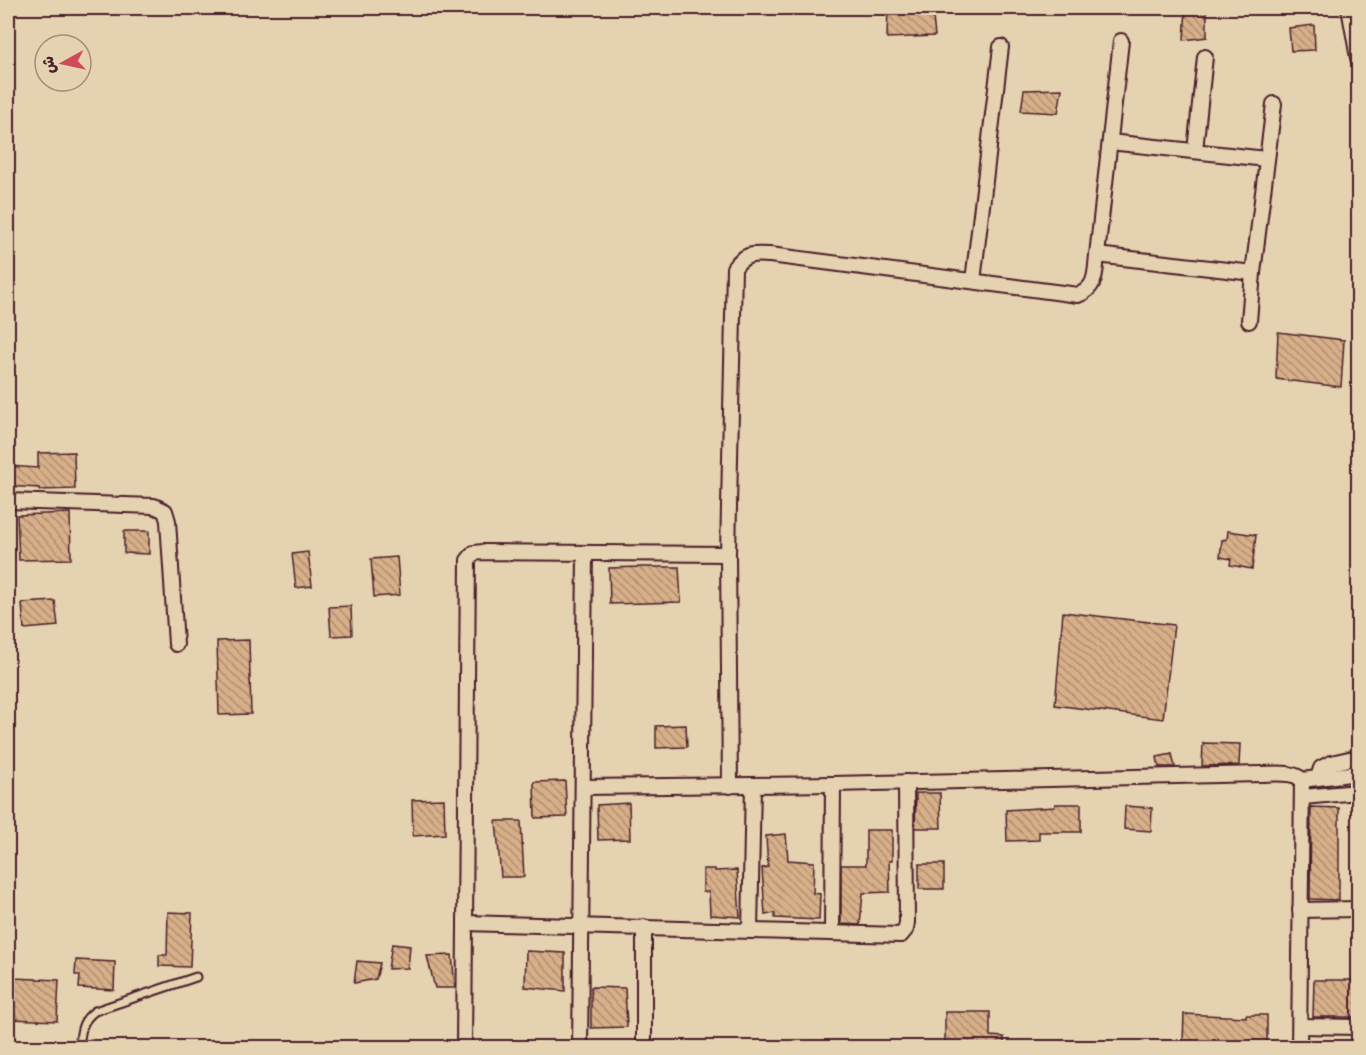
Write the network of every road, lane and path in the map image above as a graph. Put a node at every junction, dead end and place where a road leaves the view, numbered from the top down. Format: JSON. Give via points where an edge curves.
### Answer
{"nodes":[{"id":1,"x":1349,"y":8,"type":"edge"},
{"id":2,"x":1121,"y":41,"type":"dead end"},
{"id":3,"x":1001,"y":47,"type":"dead end"},
{"id":4,"x":1205,"y":57,"type":"dead end"},
{"id":5,"x":1359,"y":58,"type":"edge"},
{"id":6,"x":1274,"y":104,"type":"dead end"},
{"id":7,"x":1110,"y":142,"type":"junction"},
{"id":8,"x":1194,"y":150,"type":"junction"},
{"id":9,"x":1266,"y":159,"type":"junction"},
{"id":10,"x":1097,"y":255,"type":"junction"},
{"id":11,"x":1253,"y":273,"type":"junction"},
{"id":12,"x":973,"y":281,"type":"junction"},
{"id":13,"x":1249,"y":321,"type":"dead end"},
{"id":14,"x":8,"y":501,"type":"edge"},
{"id":15,"x":585,"y":554,"type":"junction"},
{"id":16,"x":728,"y":554,"type":"junction"},
{"id":17,"x":176,"y":644,"type":"dead end"},
{"id":18,"x":1359,"y":758,"type":"edge"},
{"id":19,"x":1359,"y":773,"type":"edge"},
{"id":20,"x":1318,"y":778,"type":"junction"},
{"id":21,"x":1302,"y":780,"type":"junction"},
{"id":22,"x":906,"y":782,"type":"junction"},
{"id":23,"x":833,"y":784,"type":"junction"},
{"id":24,"x":753,"y":785,"type":"junction"},
{"id":25,"x":730,"y":786,"type":"junction"},
{"id":26,"x":583,"y":787,"type":"junction"},
{"id":27,"x":1359,"y":792,"type":"edge"},
{"id":28,"x":1303,"y":797,"type":"junction"},
{"id":29,"x":1359,"y":909,"type":"edge"},
{"id":30,"x":1300,"y":910,"type":"junction"},
{"id":31,"x":465,"y":923,"type":"junction"},
{"id":32,"x":580,"y":926,"type":"junction"},
{"id":33,"x":644,"y":927,"type":"junction"},
{"id":34,"x":750,"y":930,"type":"junction"},
{"id":35,"x":832,"y":932,"type":"junction"},
{"id":36,"x":196,"y":977,"type":"dead end"},
{"id":37,"x":1300,"y":1026,"type":"junction"},
{"id":38,"x":1359,"y":1027,"type":"edge"},
{"id":39,"x":79,"y":1047,"type":"edge"},
{"id":40,"x":464,"y":1047,"type":"edge"},
{"id":41,"x":580,"y":1047,"type":"edge"},
{"id":42,"x":644,"y":1047,"type":"edge"},
{"id":43,"x":1299,"y":1047,"type":"edge"}],
"edges":[{"from":1,"to":5,"type":"street"},
{"from":2,"to":7,"type":"street"},
{"from":3,"to":12,"type":"street"},
{"from":4,"to":8,"type":"street"},
{"from":6,"to":9,"type":"street"},
{"from":7,"to":8,"type":"street"},
{"from":7,"to":10,"type":"street"},
{"from":8,"to":9,"type":"street"},
{"from":9,"to":11,"type":"street"},
{"from":10,"to":11,"type":"street"},
{"from":10,"to":12,"type":"street","via":[[1093,282],[1088,291],[1078,295]]},
{"from":11,"to":13,"type":"street"},
{"from":12,"to":16,"type":"street","via":[[770,255],[741,258],[734,268]]},
{"from":14,"to":17,"type":"street","via":[[154,506],[165,511]]},
{"from":15,"to":16,"type":"street"},
{"from":15,"to":26,"type":"street"},
{"from":15,"to":31,"type":"street","via":[[483,552],[474,553],[468,560]]},
{"from":16,"to":25,"type":"street"},
{"from":18,"to":20,"type":"street","via":[[1321,768]]},
{"from":19,"to":20,"type":"street"},
{"from":20,"to":21,"type":"street"},
{"from":21,"to":22,"type":"street","via":[[1293,775],[1260,774]]},
{"from":21,"to":28,"type":"street"},
{"from":22,"to":23,"type":"street"},
{"from":22,"to":35,"type":"street","via":[[906,929],[901,935]]},
{"from":23,"to":24,"type":"street"},
{"from":23,"to":35,"type":"street"},
{"from":24,"to":25,"type":"street"},
{"from":24,"to":34,"type":"street"},
{"from":25,"to":26,"type":"street"},
{"from":26,"to":32,"type":"street"},
{"from":27,"to":28,"type":"street"},
{"from":28,"to":30,"type":"street"},
{"from":29,"to":30,"type":"street"},
{"from":30,"to":37,"type":"street"},
{"from":31,"to":32,"type":"street"},
{"from":31,"to":40,"type":"street"},
{"from":32,"to":33,"type":"street"},
{"from":32,"to":41,"type":"street"},
{"from":33,"to":34,"type":"street"},
{"from":33,"to":42,"type":"street"},
{"from":34,"to":35,"type":"street"},
{"from":36,"to":39,"type":"lane","via":[[95,1011],[85,1018]]},
{"from":37,"to":38,"type":"street"},
{"from":37,"to":43,"type":"street"}]}
